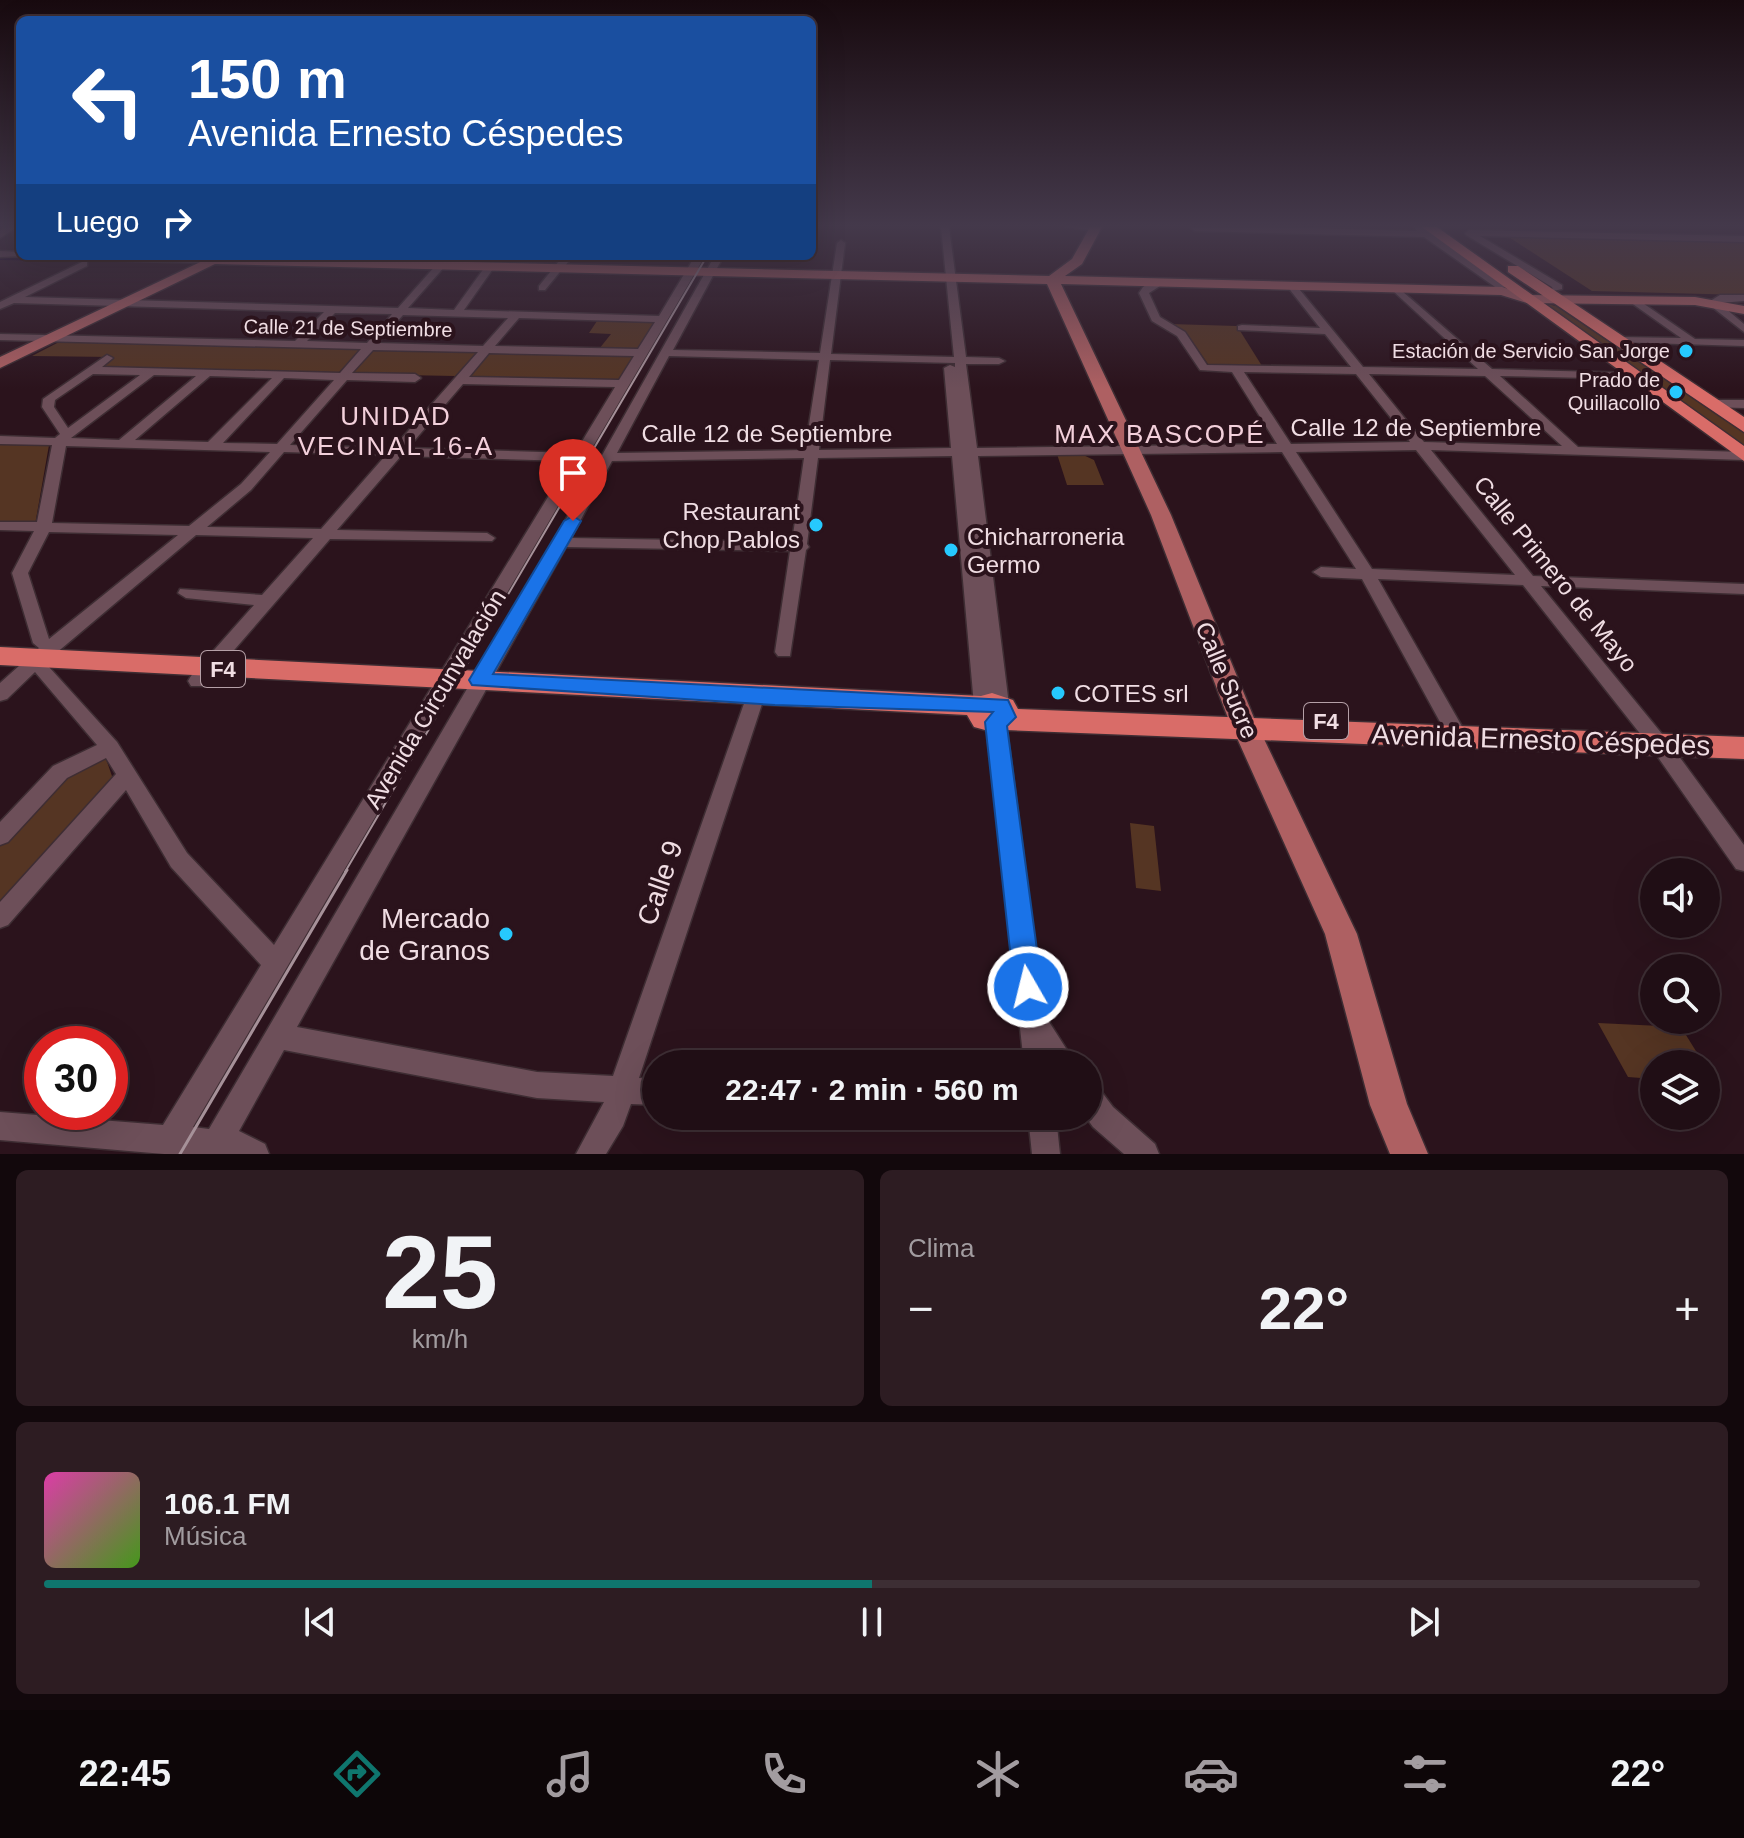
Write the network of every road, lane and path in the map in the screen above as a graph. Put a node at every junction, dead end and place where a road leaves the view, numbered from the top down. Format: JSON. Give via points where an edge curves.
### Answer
{"nodes":[{"id":1,"x":1052,"y":280,"type":"edge"},
{"id":2,"x":50,"y":281,"type":"edge"},
{"id":3,"x":172,"y":281,"type":"edge"},
{"id":4,"x":426,"y":281,"type":"edge"},
{"id":5,"x":480,"y":281,"type":"edge"},
{"id":6,"x":548,"y":281,"type":"edge"},
{"id":7,"x":686,"y":281,"type":"edge"},
{"id":8,"x":704,"y":281,"type":"edge"},
{"id":9,"x":833,"y":281,"type":"edge"},
{"id":10,"x":950,"y":281,"type":"edge"},
{"id":11,"x":1081,"y":281,"type":"edge"},
{"id":12,"x":1494,"y":281,"type":"edge"},
{"id":13,"x":1518,"y":281,"type":"edge"},
{"id":14,"x":1549,"y":281,"type":"edge"},
{"id":15,"x":1154,"y":283,"type":"junction"},
{"id":16,"x":1292,"y":286,"type":"junction"},
{"id":17,"x":542,"y":288,"type":"dead end"},
{"id":18,"x":1395,"y":288,"type":"junction"},
{"id":19,"x":1504,"y":288,"type":"junction"},
{"id":20,"x":1533,"y":293,"type":"junction"},
{"id":21,"x":1562,"y":295,"type":"junction"},
{"id":22,"x":1744,"y":298,"type":"edge"},
{"id":23,"x":1634,"y":300,"type":"junction"},
{"id":24,"x":1714,"y":302,"type":"junction"},
{"id":25,"x":5,"y":303,"type":"edge"},
{"id":26,"x":126,"y":304,"type":"junction"},
{"id":27,"x":1744,"y":308,"type":"edge"},
{"id":28,"x":332,"y":310,"type":"junction"},
{"id":29,"x":399,"y":312,"type":"junction"},
{"id":30,"x":457,"y":313,"type":"junction"},
{"id":31,"x":517,"y":314,"type":"junction"},
{"id":32,"x":664,"y":319,"type":"junction"},
{"id":33,"x":1242,"y":328,"type":"dead end"},
{"id":34,"x":1744,"y":329,"type":"edge"},
{"id":35,"x":1327,"y":331,"type":"junction"},
{"id":36,"x":0,"y":337,"type":"edge"},
{"id":37,"x":55,"y":338,"type":"junction"},
{"id":38,"x":1619,"y":340,"type":"junction"},
{"id":39,"x":1693,"y":342,"type":"junction"},
{"id":40,"x":1744,"y":343,"type":"edge"},
{"id":41,"x":298,"y":344,"type":"junction"},
{"id":42,"x":369,"y":346,"type":"junction"},
{"id":43,"x":486,"y":349,"type":"junction"},
{"id":44,"x":644,"y":353,"type":"junction"},
{"id":45,"x":664,"y":353,"type":"junction"},
{"id":46,"x":825,"y":357,"type":"junction"},
{"id":47,"x":107,"y":358,"type":"dead end"},
{"id":48,"x":954,"y":360,"type":"junction"},
{"id":49,"x":999,"y":361,"type":"dead end"},
{"id":50,"x":0,"y":366,"type":"edge"},
{"id":51,"x":1235,"y":367,"type":"junction"},
{"id":52,"x":90,"y":370,"type":"junction"},
{"id":53,"x":1358,"y":371,"type":"junction"},
{"id":54,"x":151,"y":372,"type":"junction"},
{"id":55,"x":207,"y":373,"type":"junction"},
{"id":56,"x":1490,"y":373,"type":"junction"},
{"id":57,"x":281,"y":375,"type":"junction"},
{"id":58,"x":1632,"y":375,"type":"junction"},
{"id":59,"x":342,"y":377,"type":"junction"},
{"id":60,"x":415,"y":378,"type":"dead end"},
{"id":61,"x":460,"y":380,"type":"junction"},
{"id":62,"x":625,"y":384,"type":"junction"},
{"id":63,"x":1713,"y":404,"type":"junction"},
{"id":64,"x":1744,"y":404,"type":"edge"},
{"id":65,"x":1744,"y":426,"type":"edge"},
{"id":66,"x":63,"y":438,"type":"junction"},
{"id":67,"x":0,"y":440,"type":"edge"},
{"id":68,"x":122,"y":444,"type":"junction"},
{"id":69,"x":212,"y":446,"type":"junction"},
{"id":70,"x":282,"y":446,"type":"junction"},
{"id":71,"x":1420,"y":446,"type":"junction"},
{"id":72,"x":1285,"y":448,"type":"junction"},
{"id":73,"x":1130,"y":450,"type":"junction"},
{"id":74,"x":1574,"y":450,"type":"junction"},
{"id":75,"x":394,"y":451,"type":"junction"},
{"id":76,"x":965,"y":453,"type":"junction"},
{"id":77,"x":814,"y":455,"type":"junction"},
{"id":78,"x":1744,"y":456,"type":"edge"},
{"id":79,"x":580,"y":457,"type":"junction"},
{"id":80,"x":607,"y":457,"type":"junction"},
{"id":81,"x":0,"y":526,"type":"edge"},
{"id":82,"x":44,"y":526,"type":"junction"},
{"id":83,"x":194,"y":531,"type":"junction"},
{"id":84,"x":321,"y":537,"type":"junction"},
{"id":85,"x":487,"y":538,"type":"dead end"},
{"id":86,"x":561,"y":542,"type":"junction"},
{"id":87,"x":801,"y":547,"type":"junction"},
{"id":88,"x":1321,"y":572,"type":"dead end"},
{"id":89,"x":1367,"y":574,"type":"junction"},
{"id":90,"x":1529,"y":580,"type":"junction"},
{"id":91,"x":1744,"y":589,"type":"edge"},
{"id":92,"x":186,"y":593,"type":"dead end"},
{"id":93,"x":266,"y":601,"type":"junction"},
{"id":94,"x":784,"y":652,"type":"dead end"},
{"id":95,"x":0,"y":656,"type":"edge"},
{"id":96,"x":32,"y":663,"type":"edge"},
{"id":97,"x":202,"y":675,"type":"junction"},
{"id":98,"x":442,"y":684,"type":"junction"},
{"id":99,"x":476,"y":685,"type":"junction"},
{"id":100,"x":0,"y":694,"type":"edge"},
{"id":101,"x":755,"y":700,"type":"junction"},
{"id":102,"x":992,"y":712,"type":"junction"},
{"id":103,"x":1244,"y":724,"type":"junction"},
{"id":104,"x":1455,"y":730,"type":"junction"},
{"id":105,"x":1744,"y":735,"type":"edge"},
{"id":106,"x":1654,"y":738,"type":"junction"},
{"id":107,"x":110,"y":747,"type":"junction"},
{"id":108,"x":1744,"y":748,"type":"edge"},
{"id":109,"x":127,"y":775,"type":"junction"},
{"id":110,"x":0,"y":836,"type":"edge"},
{"id":111,"x":1744,"y":862,"type":"edge"},
{"id":112,"x":0,"y":918,"type":"edge"},
{"id":113,"x":275,"y":963,"type":"junction"},
{"id":114,"x":1032,"y":1014,"type":"junction"},
{"id":115,"x":277,"y":1036,"type":"junction"},
{"id":116,"x":1036,"y":1050,"type":"edge"},
{"id":117,"x":1054,"y":1050,"type":"edge"},
{"id":118,"x":621,"y":1090,"type":"junction"},
{"id":119,"x":642,"y":1091,"type":"edge"},
{"id":120,"x":1102,"y":1118,"type":"edge"},
{"id":121,"x":0,"y":1126,"type":"edge"},
{"id":122,"x":1043,"y":1130,"type":"edge"},
{"id":123,"x":169,"y":1142,"type":"junction"},
{"id":124,"x":213,"y":1148,"type":"edge"},
{"id":125,"x":255,"y":1154,"type":"edge"},
{"id":126,"x":590,"y":1154,"type":"edge"},
{"id":127,"x":1046,"y":1154,"type":"edge"},
{"id":128,"x":1145,"y":1154,"type":"edge"},
{"id":129,"x":1409,"y":1154,"type":"edge"}],
"edges":[{"from":1,"to":73,"type":"main road","name":"Calle Sucre"},
{"from":2,"to":25,"type":"street"},
{"from":3,"to":26,"type":"main road"},
{"from":4,"to":29,"type":"street"},
{"from":5,"to":30,"type":"street"},
{"from":6,"to":17,"type":"street"},
{"from":7,"to":32,"type":"street","name":"Avenida Circunvalación"},
{"from":8,"to":45,"type":"street","name":"Avenida Circunvalación"},
{"from":9,"to":46,"type":"street"},
{"from":10,"to":48,"type":"street"},
{"from":11,"to":15,"type":"main road"},
{"from":12,"to":19,"type":"highway"},
{"from":13,"to":20,"type":"highway"},
{"from":14,"to":21,"type":"street"},
{"from":15,"to":16,"type":"main road"},
{"from":15,"to":51,"type":"street","via":[[1144,293],[1156,319],[1181,334],[1204,368]]},
{"from":16,"to":18,"type":"main road"},
{"from":16,"to":35,"type":"street","name":"Calle Primero de Mayo"},
{"from":18,"to":19,"type":"main road"},
{"from":18,"to":56,"type":"street"},
{"from":19,"to":20,"type":"highway"},
{"from":20,"to":21,"type":"highway"},
{"from":20,"to":58,"type":"highway"},
{"from":21,"to":23,"type":"main road"},
{"from":21,"to":24,"type":"main road"},
{"from":21,"to":38,"type":"highway"},
{"from":22,"to":24,"type":"street"},
{"from":23,"to":24,"type":"main road"},
{"from":23,"to":39,"type":"street"},
{"from":24,"to":27,"type":"main road"},
{"from":24,"to":34,"type":"street"},
{"from":25,"to":26,"type":"street"},
{"from":26,"to":28,"type":"street"},
{"from":26,"to":37,"type":"main road"},
{"from":28,"to":29,"type":"street"},
{"from":28,"to":41,"type":"street"},
{"from":29,"to":30,"type":"street"},
{"from":29,"to":42,"type":"street"},
{"from":30,"to":31,"type":"street"},
{"from":31,"to":32,"type":"street"},
{"from":31,"to":43,"type":"street"},
{"from":32,"to":44,"type":"street","name":"Avenida Circunvalación"},
{"from":33,"to":35,"type":"street"},
{"from":35,"to":53,"type":"street","name":"Calle Primero de Mayo"},
{"from":36,"to":37,"type":"street","name":"Calle 21 de Septiembre"},
{"from":37,"to":41,"type":"street","name":"Calle 21 de Septiembre"},
{"from":37,"to":50,"type":"main road"},
{"from":38,"to":39,"type":"street"},
{"from":38,"to":63,"type":"highway"},
{"from":39,"to":40,"type":"street"},
{"from":41,"to":42,"type":"street","name":"Calle 21 de Septiembre"},
{"from":42,"to":43,"type":"street","name":"Calle 21 de Septiembre"},
{"from":42,"to":59,"type":"street"},
{"from":43,"to":44,"type":"street","name":"Calle 21 de Septiembre"},
{"from":43,"to":61,"type":"street"},
{"from":44,"to":62,"type":"street","name":"Avenida Circunvalación"},
{"from":45,"to":46,"type":"street"},
{"from":45,"to":80,"type":"street","name":"Avenida Circunvalación"},
{"from":46,"to":48,"type":"street"},
{"from":46,"to":77,"type":"street"},
{"from":47,"to":52,"type":"street"},
{"from":48,"to":49,"type":"street"},
{"from":48,"to":76,"type":"street"},
{"from":51,"to":53,"type":"street"},
{"from":51,"to":72,"type":"street"},
{"from":52,"to":54,"type":"street"},
{"from":52,"to":66,"type":"street","via":[[49,399]]},
{"from":53,"to":56,"type":"street"},
{"from":53,"to":71,"type":"street","name":"Calle Primero de Mayo"},
{"from":54,"to":55,"type":"street"},
{"from":54,"to":66,"type":"street"},
{"from":55,"to":57,"type":"street"},
{"from":55,"to":68,"type":"street"},
{"from":56,"to":58,"type":"street"},
{"from":56,"to":74,"type":"street"},
{"from":57,"to":59,"type":"street"},
{"from":57,"to":69,"type":"street"},
{"from":58,"to":78,"type":"highway"},
{"from":59,"to":60,"type":"street"},
{"from":59,"to":70,"type":"street"},
{"from":61,"to":62,"type":"street"},
{"from":61,"to":75,"type":"street"},
{"from":62,"to":79,"type":"street","name":"Avenida Circunvalación"},
{"from":63,"to":64,"type":"street"},
{"from":63,"to":65,"type":"highway"},
{"from":66,"to":67,"type":"street"},
{"from":66,"to":68,"type":"street"},
{"from":66,"to":82,"type":"street"},
{"from":68,"to":69,"type":"street"},
{"from":69,"to":70,"type":"street"},
{"from":70,"to":75,"type":"street"},
{"from":70,"to":83,"type":"street","via":[[246,487]]},
{"from":71,"to":72,"type":"street","name":"Calle 12 de Septiembre"},
{"from":71,"to":74,"type":"street","name":"Calle 12 de Septiembre"},
{"from":71,"to":90,"type":"street","name":"Calle Primero de Mayo"},
{"from":72,"to":73,"type":"street","name":"Calle 12 de Septiembre"},
{"from":72,"to":89,"type":"street"},
{"from":73,"to":76,"type":"street","name":"Calle 12 de Septiembre"},
{"from":73,"to":103,"type":"main road","name":"Calle Sucre"},
{"from":74,"to":78,"type":"street","name":"Calle 12 de Septiembre"},
{"from":75,"to":79,"type":"street"},
{"from":75,"to":84,"type":"street"},
{"from":76,"to":77,"type":"street","name":"Calle 12 de Septiembre"},
{"from":76,"to":102,"type":"street"},
{"from":77,"to":80,"type":"street","name":"Calle 12 de Septiembre"},
{"from":77,"to":87,"type":"street"},
{"from":79,"to":98,"type":"street","name":"Avenida Circunvalación"},
{"from":80,"to":86,"type":"street","name":"Avenida Circunvalación"},
{"from":81,"to":82,"type":"street"},
{"from":82,"to":83,"type":"street"},
{"from":82,"to":96,"type":"street","via":[[20,573],[42,643]]},
{"from":83,"to":84,"type":"street"},
{"from":83,"to":96,"type":"street"},
{"from":84,"to":85,"type":"street"},
{"from":84,"to":93,"type":"street"},
{"from":86,"to":87,"type":"street"},
{"from":86,"to":99,"type":"street","name":"Avenida Circunvalación"},
{"from":87,"to":94,"type":"street"},
{"from":88,"to":89,"type":"street"},
{"from":89,"to":90,"type":"street"},
{"from":89,"to":104,"type":"street"},
{"from":90,"to":91,"type":"street"},
{"from":90,"to":106,"type":"street","name":"Calle Primero de Mayo"},
{"from":92,"to":93,"type":"street"},
{"from":93,"to":97,"type":"street"},
{"from":95,"to":96,"type":"highway","name":"Avenida Ernesto Céspedes","number":"F4"},
{"from":96,"to":97,"type":"highway","name":"Avenida Ernesto Céspedes","number":"F4"},
{"from":96,"to":100,"type":"street"},
{"from":96,"to":107,"type":"street"},
{"from":97,"to":98,"type":"highway","name":"Avenida Ernesto Céspedes","number":"F4"},
{"from":98,"to":99,"type":"highway","name":"Avenida Ernesto Céspedes","number":"F4"},
{"from":98,"to":113,"type":"street","name":"Avenida Circunvalación"},
{"from":99,"to":101,"type":"highway","name":"Avenida Ernesto Céspedes","number":"F4"},
{"from":99,"to":115,"type":"street","name":"Avenida Circunvalación"},
{"from":101,"to":102,"type":"highway","name":"Avenida Ernesto Céspedes","number":"F4"},
{"from":101,"to":118,"type":"street","name":"Calle 9"},
{"from":102,"to":103,"type":"highway","name":"Avenida Ernesto Céspedes","number":"F4"},
{"from":102,"to":114,"type":"street"},
{"from":103,"to":104,"type":"highway","name":"Avenida Ernesto Céspedes","number":"F4"},
{"from":103,"to":129,"type":"main road","name":"Calle Sucre","via":[[1341,934],[1389,1105]]},
{"from":104,"to":106,"type":"highway","name":"Avenida Ernesto Céspedes","number":"F4"},
{"from":105,"to":106,"type":"highway","name":"Avenida Ernesto Céspedes","number":"F4"},
{"from":106,"to":108,"type":"highway","name":"Avenida Ernesto Céspedes","number":"F4"},
{"from":106,"to":111,"type":"street","name":"Calle Primero de Mayo"},
{"from":107,"to":109,"type":"street"},
{"from":107,"to":110,"type":"street","via":[[60,772]]},
{"from":109,"to":112,"type":"street"},
{"from":109,"to":113,"type":"street","via":[[179,860]]},
{"from":113,"to":123,"type":"street","name":"Avenida Circunvalación"},
{"from":114,"to":116,"type":"street"},
{"from":114,"to":117,"type":"street"},
{"from":115,"to":118,"type":"street","via":[[537,1085]]},
{"from":115,"to":124,"type":"street","name":"Avenida Circunvalación"},
{"from":118,"to":119,"type":"street"},
{"from":118,"to":126,"type":"street","name":"Calle 9","via":[[613,1116]]},
{"from":120,"to":128,"type":"street"},
{"from":121,"to":123,"type":"street"},
{"from":122,"to":127,"type":"street"},
{"from":123,"to":124,"type":"street"},
{"from":124,"to":125,"type":"street","via":[[240,1145]]}]}
